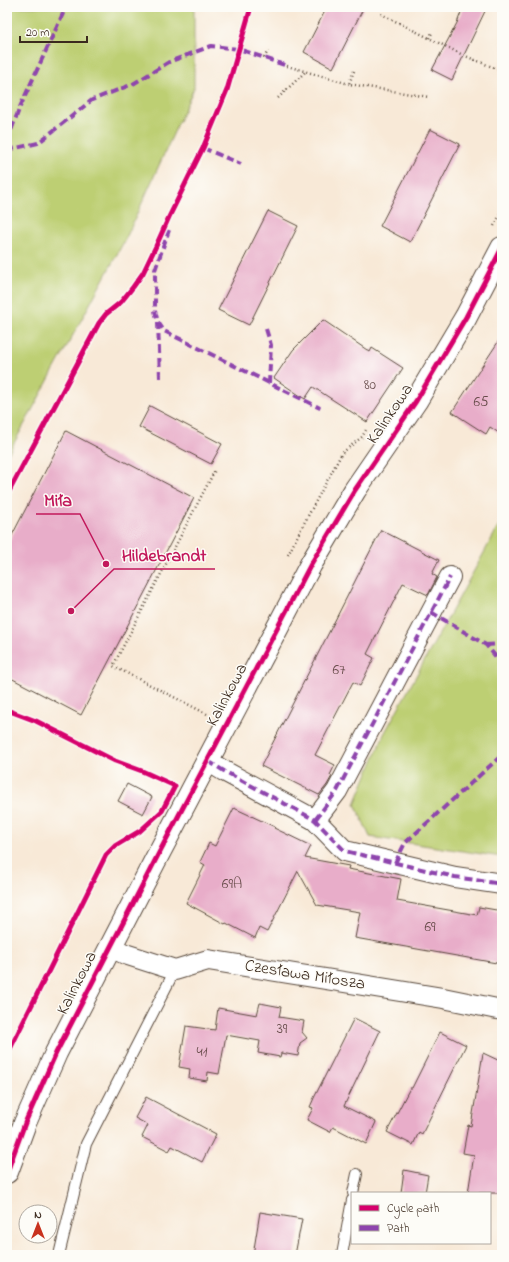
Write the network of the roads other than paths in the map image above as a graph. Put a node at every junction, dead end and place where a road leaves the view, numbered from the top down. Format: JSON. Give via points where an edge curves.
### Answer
{"nodes":[{"id":1,"x":502,"y":248,"type":"edge"},
{"id":2,"x":450,"y":577,"type":"dead end"},
{"id":3,"x":208,"y":761,"type":"junction"},
{"id":4,"x":315,"y":820,"type":"junction"},
{"id":5,"x":502,"y":884,"type":"edge"},
{"id":6,"x":111,"y":947,"type":"junction"},
{"id":7,"x":175,"y":970,"type":"junction"},
{"id":8,"x":502,"y":1010,"type":"edge"},
{"id":9,"x":7,"y":1172,"type":"edge"},
{"id":10,"x":357,"y":1174,"type":"dead end"},
{"id":11,"x":353,"y":1192,"type":"edge"},
{"id":12,"x":351,"y":1206,"type":"edge"},
{"id":13,"x":58,"y":1255,"type":"edge"},
{"id":14,"x":342,"y":1255,"type":"edge"}],
"edges":[{"from":1,"to":3,"type":"street","name":"Kalinkowa","via":[[466,317],[416,401],[355,490],[311,564]]},
{"from":2,"to":4,"type":"street","via":[[337,792]]},
{"from":3,"to":4,"type":"street"},
{"from":3,"to":6,"type":"street","name":"Kalinkowa"},
{"from":4,"to":5,"type":"street","via":[[344,851]]},
{"from":6,"to":7,"type":"street"},
{"from":6,"to":9,"type":"street","name":"Kalinkowa","via":[[56,1053],[25,1123]]},
{"from":7,"to":8,"type":"street","name":"Czesława Miłosza","via":[[208,960]]},
{"from":7,"to":13,"type":"lane","via":[[86,1144]]},
{"from":10,"to":11,"type":"lane"},
{"from":12,"to":14,"type":"lane"}]}
